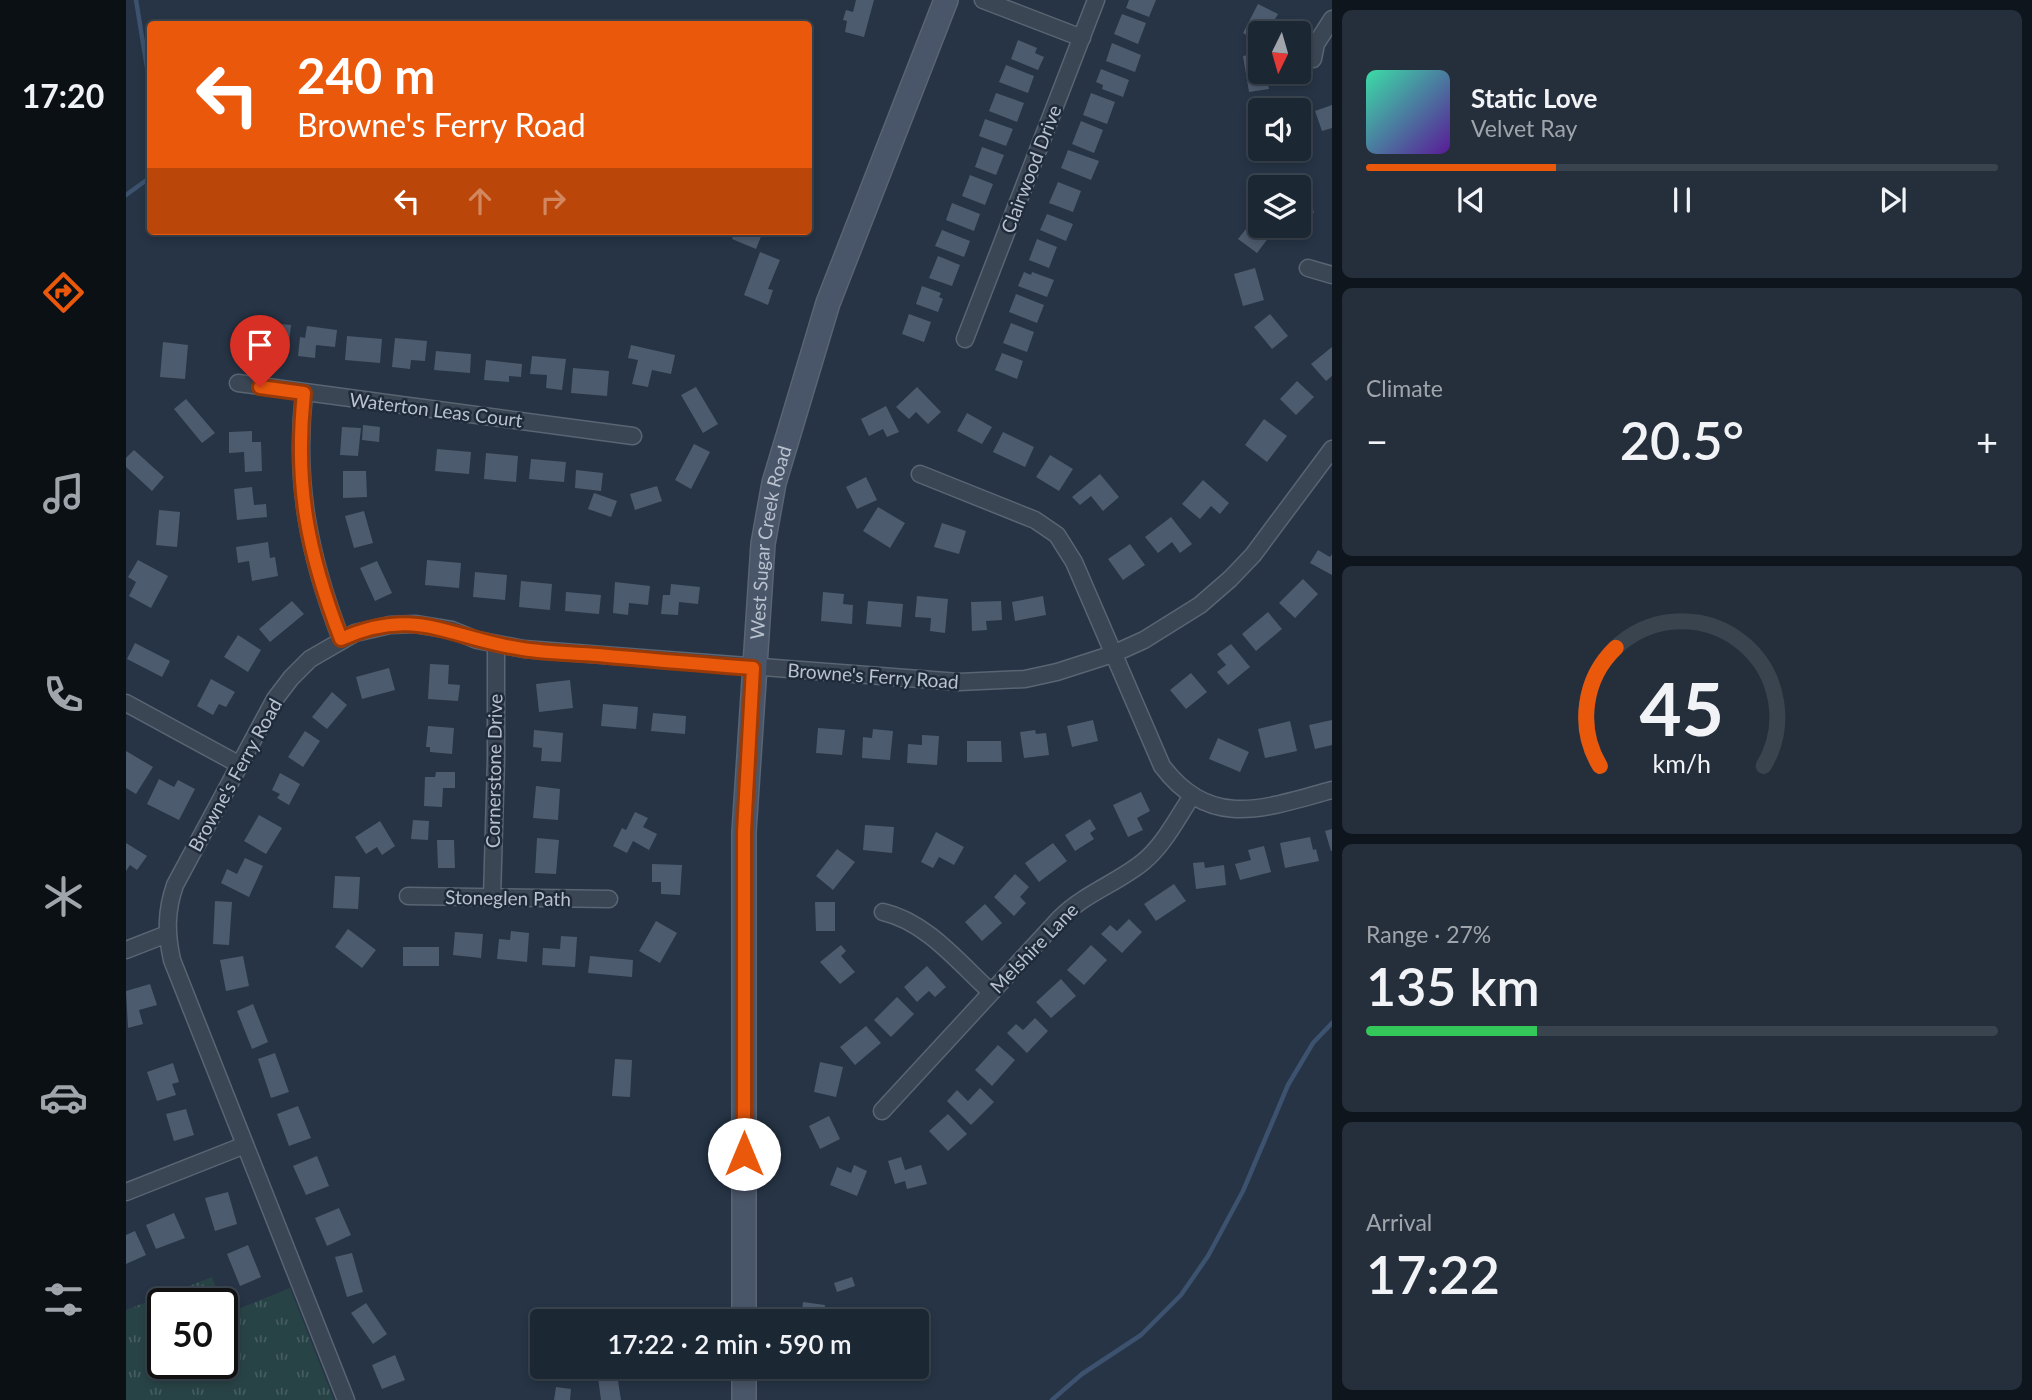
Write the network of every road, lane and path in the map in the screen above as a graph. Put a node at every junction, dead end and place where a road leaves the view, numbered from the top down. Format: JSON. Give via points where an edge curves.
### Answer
{"nodes":[{"id":1,"x":946,"y":0,"type":"edge"},
{"id":2,"x":983,"y":0,"type":"edge"},
{"id":3,"x":1096,"y":0,"type":"edge"},
{"id":4,"x":1332,"y":19,"type":"edge"},
{"id":5,"x":1082,"y":38,"type":"junction"},
{"id":6,"x":1313,"y":59,"type":"dead end"},
{"id":7,"x":1308,"y":268,"type":"dead end"},
{"id":8,"x":1332,"y":275,"type":"edge"},
{"id":9,"x":965,"y":339,"type":"dead end"},
{"id":10,"x":238,"y":383,"type":"dead end"},
{"id":11,"x":304,"y":393,"type":"junction"},
{"id":12,"x":633,"y":436,"type":"dead end"},
{"id":13,"x":1332,"y":449,"type":"edge"},
{"id":14,"x":919,"y":474,"type":"dead end"},
{"id":15,"x":341,"y":639,"type":"junction"},
{"id":16,"x":496,"y":645,"type":"junction"},
{"id":17,"x":1113,"y":654,"type":"junction"},
{"id":18,"x":753,"y":668,"type":"junction"},
{"id":19,"x":126,"y":703,"type":"edge"},
{"id":20,"x":240,"y":765,"type":"junction"},
{"id":21,"x":1332,"y":790,"type":"edge"},
{"id":22,"x":1192,"y":796,"type":"junction"},
{"id":23,"x":408,"y":896,"type":"dead end"},
{"id":24,"x":492,"y":897,"type":"junction"},
{"id":25,"x":609,"y":899,"type":"dead end"},
{"id":26,"x":883,"y":912,"type":"dead end"},
{"id":27,"x":167,"y":934,"type":"junction"},
{"id":28,"x":126,"y":950,"type":"edge"},
{"id":29,"x":991,"y":992,"type":"junction"},
{"id":30,"x":883,"y":1111,"type":"dead end"},
{"id":31,"x":245,"y":1145,"type":"junction"},
{"id":32,"x":126,"y":1192,"type":"edge"},
{"id":33,"x":744,"y":1309,"type":"edge"},
{"id":34,"x":744,"y":1379,"type":"edge"},
{"id":35,"x":346,"y":1400,"type":"edge"},
{"id":36,"x":744,"y":1400,"type":"edge"}],
"edges":[{"from":1,"to":18,"type":"main road","name":"West Sugar Creek Road","via":[[828,303],[795,409],[769,505]]},
{"from":2,"to":5,"type":"street"},
{"from":3,"to":5,"type":"street","name":"Clairwood Drive"},
{"from":4,"to":6,"type":"street","via":[[1323,29]]},
{"from":5,"to":9,"type":"street","name":"Clairwood Drive"},
{"from":7,"to":8,"type":"street"},
{"from":10,"to":11,"type":"street","name":"Waterton Leas Court"},
{"from":11,"to":12,"type":"street","name":"Waterton Leas Court"},
{"from":11,"to":15,"type":"street","via":[[299,459],[304,513],[324,597]]},
{"from":13,"to":17,"type":"street","name":"Browne's Ferry Road","via":[[1274,530],[1230,579],[1172,624]]},
{"from":14,"to":17,"type":"street","via":[[1035,520],[1057,535],[1074,562]]},
{"from":15,"to":16,"type":"street","name":"Browne's Ferry Road","via":[[368,629],[415,624]]},
{"from":15,"to":20,"type":"street","name":"Browne's Ferry Road","via":[[291,678]]},
{"from":16,"to":18,"type":"street","name":"Browne's Ferry Road"},
{"from":16,"to":24,"type":"street","name":"Cornerstone Drive"},
{"from":17,"to":18,"type":"street","name":"Browne's Ferry Road","via":[[1057,672],[992,682]]},
{"from":17,"to":22,"type":"street","via":[[1162,766]]},
{"from":18,"to":33,"type":"main road","name":"West Sugar Creek Road","via":[[744,832]]},
{"from":19,"to":20,"type":"street"},
{"from":20,"to":27,"type":"street","name":"Browne's Ferry Road","via":[[175,885]]},
{"from":21,"to":22,"type":"street","via":[[1239,810]]},
{"from":22,"to":29,"type":"street","name":"Melshire Lane","via":[[1158,849],[1074,905]]},
{"from":23,"to":24,"type":"street","name":"Stoneglen Path"},
{"from":24,"to":25,"type":"street","name":"Stoneglen Path"},
{"from":26,"to":29,"type":"street","via":[[925,932]]},
{"from":27,"to":28,"type":"street"},
{"from":27,"to":31,"type":"street","name":"Browne's Ferry Road","via":[[172,960]]},
{"from":29,"to":30,"type":"street","name":"Melshire Lane"},
{"from":31,"to":32,"type":"street"},
{"from":31,"to":35,"type":"street","name":"Browne's Ferry Road"},
{"from":34,"to":36,"type":"main road"}]}
